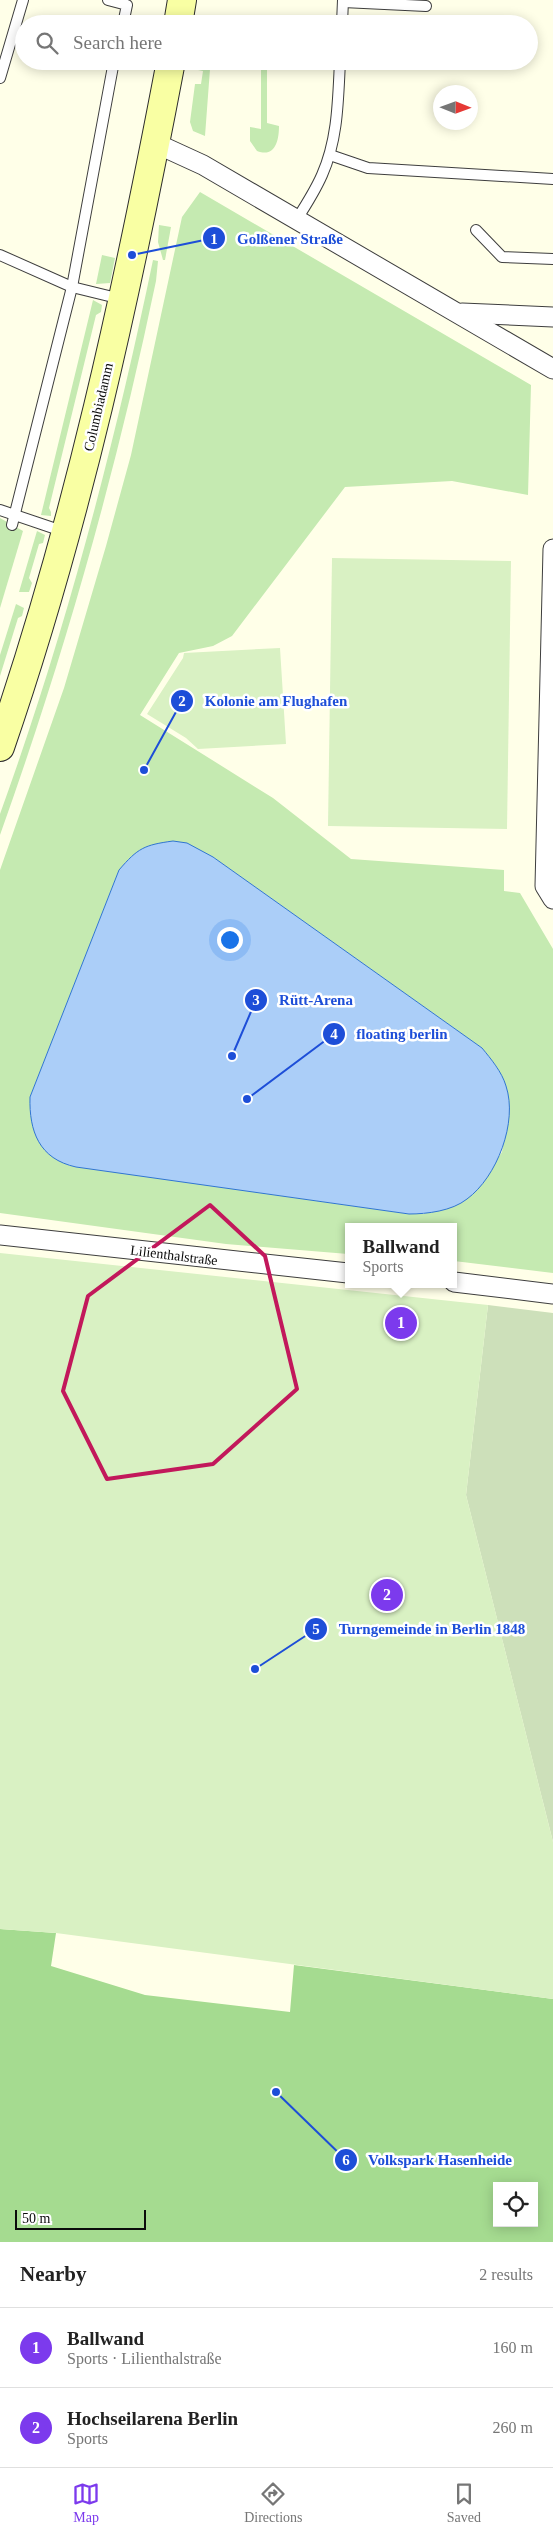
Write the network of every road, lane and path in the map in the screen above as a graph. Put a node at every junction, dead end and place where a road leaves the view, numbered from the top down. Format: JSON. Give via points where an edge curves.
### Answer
{"nodes":[{"id":1,"x":23,"y":0,"type":"edge"},
{"id":2,"x":108,"y":0,"type":"edge"},
{"id":3,"x":182,"y":0,"type":"edge"},
{"id":4,"x":343,"y":1,"type":"edge"},
{"id":5,"x":127,"y":3,"type":"edge"},
{"id":6,"x":426,"y":6,"type":"dead end"},
{"id":7,"x":19,"y":15,"type":"edge"},
{"id":8,"x":180,"y":15,"type":"edge"},
{"id":9,"x":342,"y":15,"type":"edge"},
{"id":10,"x":15,"y":27,"type":"edge"},
{"id":11,"x":112,"y":70,"type":"edge"},
{"id":12,"x":169,"y":70,"type":"edge"},
{"id":13,"x":340,"y":70,"type":"edge"},
{"id":14,"x":0,"y":78,"type":"edge"},
{"id":15,"x":155,"y":143,"type":"junction"},
{"id":16,"x":330,"y":155,"type":"junction"},
{"id":17,"x":553,"y":179,"type":"edge"},
{"id":18,"x":297,"y":219,"type":"junction"},
{"id":19,"x":476,"y":230,"type":"dead end"},
{"id":20,"x":0,"y":255,"type":"edge"},
{"id":21,"x":553,"y":259,"type":"edge"},
{"id":22,"x":72,"y":287,"type":"junction"},
{"id":23,"x":123,"y":299,"type":"junction"},
{"id":24,"x":458,"y":312,"type":"junction"},
{"id":25,"x":553,"y":317,"type":"edge"},
{"id":26,"x":553,"y":369,"type":"edge"},
{"id":27,"x":0,"y":510,"type":"edge"},
{"id":28,"x":13,"y":520,"type":"junction"},
{"id":29,"x":66,"y":532,"type":"junction"},
{"id":30,"x":553,"y":549,"type":"edge"},
{"id":31,"x":0,"y":747,"type":"edge"},
{"id":32,"x":553,"y":899,"type":"edge"},
{"id":33,"x":0,"y":1235,"type":"edge"},
{"id":34,"x":345,"y":1273,"type":"edge"},
{"id":35,"x":457,"y":1282,"type":"edge"},
{"id":36,"x":553,"y":1294,"type":"edge"}],
"edges":[{"from":1,"to":7,"type":"lane"},
{"from":2,"to":5,"type":"lane"},
{"from":3,"to":8,"type":"main road"},
{"from":4,"to":6,"type":"lane"},
{"from":4,"to":9,"type":"lane"},
{"from":10,"to":14,"type":"lane"},
{"from":11,"to":22,"type":"lane"},
{"from":12,"to":15,"type":"main road","name":"Columbiadamm"},
{"from":13,"to":16,"type":"lane","via":[[337,120]]},
{"from":15,"to":18,"type":"street","via":[[195,160]]},
{"from":15,"to":23,"type":"main road","name":"Columbiadamm"},
{"from":16,"to":17,"type":"lane","via":[[368,168]]},
{"from":16,"to":18,"type":"lane","via":[[322,176]]},
{"from":18,"to":24,"type":"street"},
{"from":19,"to":21,"type":"lane","via":[[502,257]]},
{"from":20,"to":22,"type":"lane"},
{"from":22,"to":23,"type":"lane"},
{"from":22,"to":28,"type":"lane"},
{"from":23,"to":29,"type":"main road","name":"Columbiadamm"},
{"from":24,"to":25,"type":"street"},
{"from":24,"to":26,"type":"street"},
{"from":27,"to":28,"type":"lane"},
{"from":28,"to":29,"type":"lane"},
{"from":29,"to":31,"type":"main road","name":"Columbiadamm"},
{"from":30,"to":32,"type":"street","via":[[545,866],[545,886]]},
{"from":33,"to":34,"type":"street","name":"Lilienthalstraße"},
{"from":35,"to":36,"type":"street"}]}
